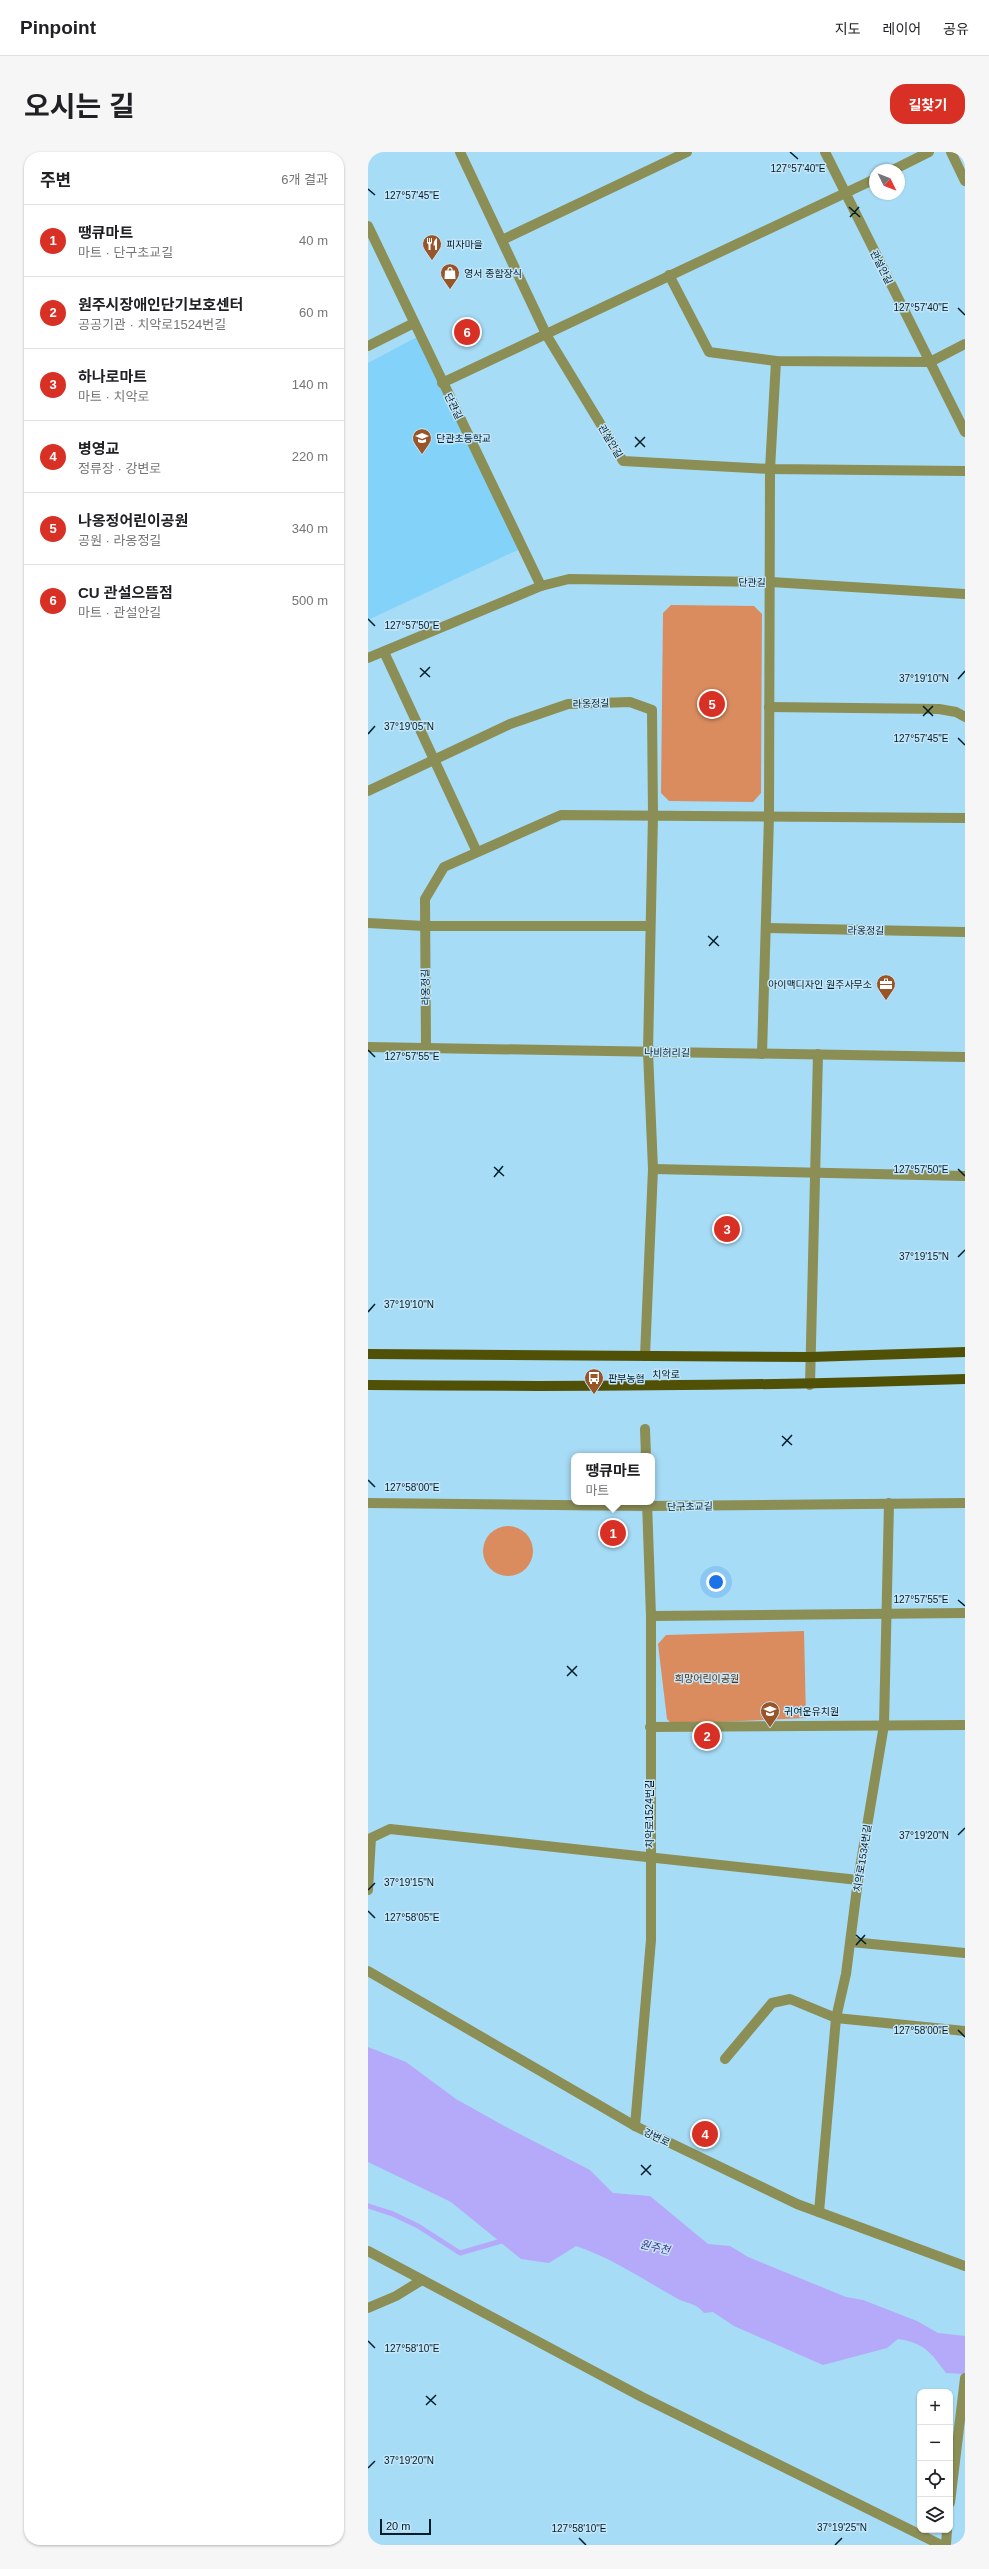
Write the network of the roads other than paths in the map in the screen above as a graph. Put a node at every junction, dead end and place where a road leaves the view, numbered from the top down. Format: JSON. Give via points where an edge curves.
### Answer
{"nodes":[{"id":1,"x":460,"y":152,"type":"edge"},
{"id":2,"x":687,"y":152,"type":"edge"},
{"id":3,"x":825,"y":152,"type":"edge"},
{"id":4,"x":929,"y":152,"type":"edge"},
{"id":5,"x":951,"y":152,"type":"edge"},
{"id":6,"x":905,"y":164,"type":"edge"},
{"id":7,"x":965,"y":181,"type":"edge"},
{"id":8,"x":869,"y":182,"type":"edge"},
{"id":9,"x":844,"y":194,"type":"junction"},
{"id":10,"x":368,"y":226,"type":"edge"},
{"id":11,"x":502,"y":240,"type":"junction"},
{"id":12,"x":670,"y":275,"type":"junction"},
{"id":13,"x":414,"y":323,"type":"junction"},
{"id":14,"x":547,"y":336,"type":"junction"},
{"id":15,"x":965,"y":344,"type":"edge"},
{"id":16,"x":368,"y":346,"type":"edge"},
{"id":17,"x":776,"y":361,"type":"junction"},
{"id":18,"x":930,"y":362,"type":"junction"},
{"id":19,"x":442,"y":383,"type":"junction"},
{"id":20,"x":965,"y":432,"type":"edge"},
{"id":21,"x":770,"y":469,"type":"junction"},
{"id":22,"x":965,"y":471,"type":"edge"},
{"id":23,"x":771,"y":582,"type":"junction"},
{"id":24,"x":541,"y":586,"type":"junction"},
{"id":25,"x":965,"y":594,"type":"edge"},
{"id":26,"x":384,"y":652,"type":"junction"},
{"id":27,"x":368,"y":658,"type":"edge"},
{"id":28,"x":769,"y":707,"type":"junction"},
{"id":29,"x":965,"y":717,"type":"edge"},
{"id":30,"x":435,"y":760,"type":"junction"},
{"id":31,"x":368,"y":791,"type":"edge"},
{"id":32,"x":653,"y":815,"type":"junction"},
{"id":33,"x":770,"y":817,"type":"junction"},
{"id":34,"x":965,"y":818,"type":"edge"},
{"id":35,"x":477,"y":852,"type":"junction"},
{"id":36,"x":368,"y":923,"type":"edge"},
{"id":37,"x":424,"y":926,"type":"junction"},
{"id":38,"x":650,"y":926,"type":"junction"},
{"id":39,"x":767,"y":928,"type":"junction"},
{"id":40,"x":965,"y":932,"type":"edge"},
{"id":41,"x":368,"y":1047,"type":"edge"},
{"id":42,"x":426,"y":1048,"type":"junction"},
{"id":43,"x":648,"y":1052,"type":"junction"},
{"id":44,"x":762,"y":1054,"type":"junction"},
{"id":45,"x":818,"y":1054,"type":"junction"},
{"id":46,"x":965,"y":1057,"type":"edge"},
{"id":47,"x":653,"y":1169,"type":"junction"},
{"id":48,"x":814,"y":1174,"type":"junction"},
{"id":49,"x":965,"y":1176,"type":"edge"},
{"id":50,"x":965,"y":1352,"type":"edge"},
{"id":51,"x":368,"y":1354,"type":"edge"},
{"id":52,"x":645,"y":1356,"type":"junction"},
{"id":53,"x":810,"y":1357,"type":"junction"},
{"id":54,"x":965,"y":1379,"type":"edge"},
{"id":55,"x":368,"y":1384,"type":"edge"},
{"id":56,"x":810,"y":1385,"type":"junction"},
{"id":57,"x":645,"y":1429,"type":"dead end"},
{"id":58,"x":646,"y":1453,"type":"edge"},
{"id":59,"x":368,"y":1503,"type":"edge"},
{"id":60,"x":889,"y":1503,"type":"junction"},
{"id":61,"x":965,"y":1503,"type":"edge"},
{"id":62,"x":571,"y":1504,"type":"edge"},
{"id":63,"x":655,"y":1504,"type":"edge"},
{"id":64,"x":647,"y":1505,"type":"edge"},
{"id":65,"x":885,"y":1612,"type":"junction"},
{"id":66,"x":965,"y":1613,"type":"edge"},
{"id":67,"x":651,"y":1616,"type":"junction"},
{"id":68,"x":884,"y":1725,"type":"junction"},
{"id":69,"x":965,"y":1725,"type":"edge"},
{"id":70,"x":650,"y":1727,"type":"junction"},
{"id":71,"x":649,"y":1856,"type":"junction"},
{"id":72,"x":858,"y":1880,"type":"junction"},
{"id":73,"x":368,"y":1890,"type":"edge"},
{"id":74,"x":851,"y":1942,"type":"junction"},
{"id":75,"x":965,"y":1953,"type":"edge"},
{"id":76,"x":368,"y":1971,"type":"edge"},
{"id":77,"x":836,"y":2018,"type":"junction"},
{"id":78,"x":965,"y":2031,"type":"edge"},
{"id":79,"x":724,"y":2059,"type":"dead end"},
{"id":80,"x":635,"y":2126,"type":"junction"},
{"id":81,"x":819,"y":2212,"type":"junction"},
{"id":82,"x":368,"y":2251,"type":"edge"},
{"id":83,"x":965,"y":2266,"type":"edge"},
{"id":84,"x":422,"y":2280,"type":"junction"},
{"id":85,"x":368,"y":2308,"type":"edge"},
{"id":86,"x":965,"y":2378,"type":"edge"},
{"id":87,"x":951,"y":2497,"type":"edge"},
{"id":88,"x":947,"y":2533,"type":"edge"},
{"id":89,"x":941,"y":2545,"type":"edge"},
{"id":90,"x":946,"y":2545,"type":"edge"}],
"edges":[{"from":1,"to":11,"type":"street","name":"관설안길"},
{"from":2,"to":11,"type":"street"},
{"from":3,"to":9,"type":"street","name":"관설안길"},
{"from":4,"to":6,"type":"street"},
{"from":5,"to":7,"type":"street"},
{"from":8,"to":9,"type":"street"},
{"from":9,"to":12,"type":"street"},
{"from":9,"to":18,"type":"street","name":"관설안길"},
{"from":10,"to":13,"type":"street","name":"단관길"},
{"from":11,"to":14,"type":"street","name":"관설안길"},
{"from":12,"to":14,"type":"street"},
{"from":12,"to":17,"type":"street","via":[[709,352]]},
{"from":13,"to":16,"type":"street"},
{"from":13,"to":19,"type":"street","name":"단관길"},
{"from":14,"to":19,"type":"street"},
{"from":14,"to":21,"type":"street","name":"관설안길","via":[[623,462]]},
{"from":15,"to":18,"type":"street"},
{"from":17,"to":18,"type":"street"},
{"from":17,"to":21,"type":"street"},
{"from":18,"to":20,"type":"street","name":"관설안길"},
{"from":19,"to":24,"type":"street","name":"단관길"},
{"from":21,"to":22,"type":"street","name":"관설안길"},
{"from":21,"to":23,"type":"street"},
{"from":23,"to":24,"type":"street","name":"단관길","via":[[569,579]]},
{"from":23,"to":25,"type":"street","name":"단관길"},
{"from":23,"to":28,"type":"street"},
{"from":24,"to":26,"type":"street","name":"단관길"},
{"from":26,"to":27,"type":"street","name":"단관길"},
{"from":26,"to":30,"type":"street"},
{"from":28,"to":29,"type":"street","via":[[939,709],[956,712]]},
{"from":28,"to":33,"type":"street"},
{"from":30,"to":31,"type":"street","name":"라옹정길"},
{"from":30,"to":32,"type":"street","name":"라옹정길","via":[[510,724],[568,704],[630,702],[652,710]]},
{"from":30,"to":35,"type":"street"},
{"from":32,"to":33,"type":"street","name":"라옹정길"},
{"from":32,"to":35,"type":"street","name":"라옹정길","via":[[560,814]]},
{"from":32,"to":38,"type":"street","name":"라옹정길"},
{"from":33,"to":34,"type":"street","name":"라옹정길"},
{"from":33,"to":39,"type":"street"},
{"from":35,"to":37,"type":"street","name":"라옹정길","via":[[444,867],[425,899]]},
{"from":36,"to":37,"type":"street"},
{"from":37,"to":38,"type":"street"},
{"from":37,"to":42,"type":"street","name":"라옹정길"},
{"from":38,"to":43,"type":"street","name":"라옹정길"},
{"from":39,"to":40,"type":"street","name":"라옹정길"},
{"from":39,"to":44,"type":"street"},
{"from":41,"to":42,"type":"street","name":"나비허리길"},
{"from":42,"to":43,"type":"street","name":"나비허리길"},
{"from":43,"to":44,"type":"street","name":"나비허리길"},
{"from":43,"to":47,"type":"street","name":"치악로"},
{"from":44,"to":45,"type":"street","name":"나비허리길"},
{"from":45,"to":46,"type":"street","name":"나비허리길"},
{"from":45,"to":48,"type":"street"},
{"from":47,"to":48,"type":"street"},
{"from":47,"to":52,"type":"street","name":"치악로"},
{"from":48,"to":49,"type":"street"},
{"from":48,"to":53,"type":"street"},
{"from":50,"to":53,"type":"main road","name":"치악로"},
{"from":51,"to":52,"type":"main road","name":"치악로"},
{"from":52,"to":53,"type":"main road","name":"치악로"},
{"from":53,"to":56,"type":"street"},
{"from":54,"to":56,"type":"main road","name":"치악로"},
{"from":55,"to":56,"type":"main road","name":"치악로","via":[[601,1387]]},
{"from":57,"to":58,"type":"street"},
{"from":59,"to":62,"type":"street","name":"단구초교길"},
{"from":60,"to":61,"type":"street","name":"단구초교길"},
{"from":60,"to":63,"type":"street","name":"단구초교길"},
{"from":60,"to":65,"type":"street","name":"치악로1534번길"},
{"from":64,"to":67,"type":"street","name":"치악로1524번길"},
{"from":65,"to":66,"type":"street"},
{"from":65,"to":67,"type":"street"},
{"from":65,"to":68,"type":"street","name":"치악로1534번길"},
{"from":67,"to":70,"type":"street","name":"치악로1524번길"},
{"from":68,"to":69,"type":"street"},
{"from":68,"to":70,"type":"street"},
{"from":68,"to":72,"type":"street","name":"치악로1534번길"},
{"from":70,"to":71,"type":"street","name":"치악로1524번길"},
{"from":71,"to":72,"type":"street"},
{"from":71,"to":73,"type":"street","via":[[390,1829],[371,1838]]},
{"from":71,"to":80,"type":"street","name":"치악로1524번길","via":[[651,1940]]},
{"from":72,"to":74,"type":"street","name":"치악로1534번길"},
{"from":74,"to":75,"type":"street"},
{"from":74,"to":77,"type":"street","name":"치악로1534번길"},
{"from":76,"to":80,"type":"street","name":"강변로"},
{"from":77,"to":78,"type":"street"},
{"from":77,"to":79,"type":"street","via":[[790,1999],[772,2003]]},
{"from":77,"to":81,"type":"street","name":"치악로1534번길"},
{"from":80,"to":81,"type":"street","name":"강변로","via":[[797,2204]]},
{"from":81,"to":83,"type":"street","name":"강변로"},
{"from":82,"to":84,"type":"street"},
{"from":84,"to":85,"type":"street","via":[[396,2296]]},
{"from":84,"to":89,"type":"street","via":[[642,2398]]},
{"from":86,"to":87,"type":"street"},
{"from":88,"to":90,"type":"street"}]}
